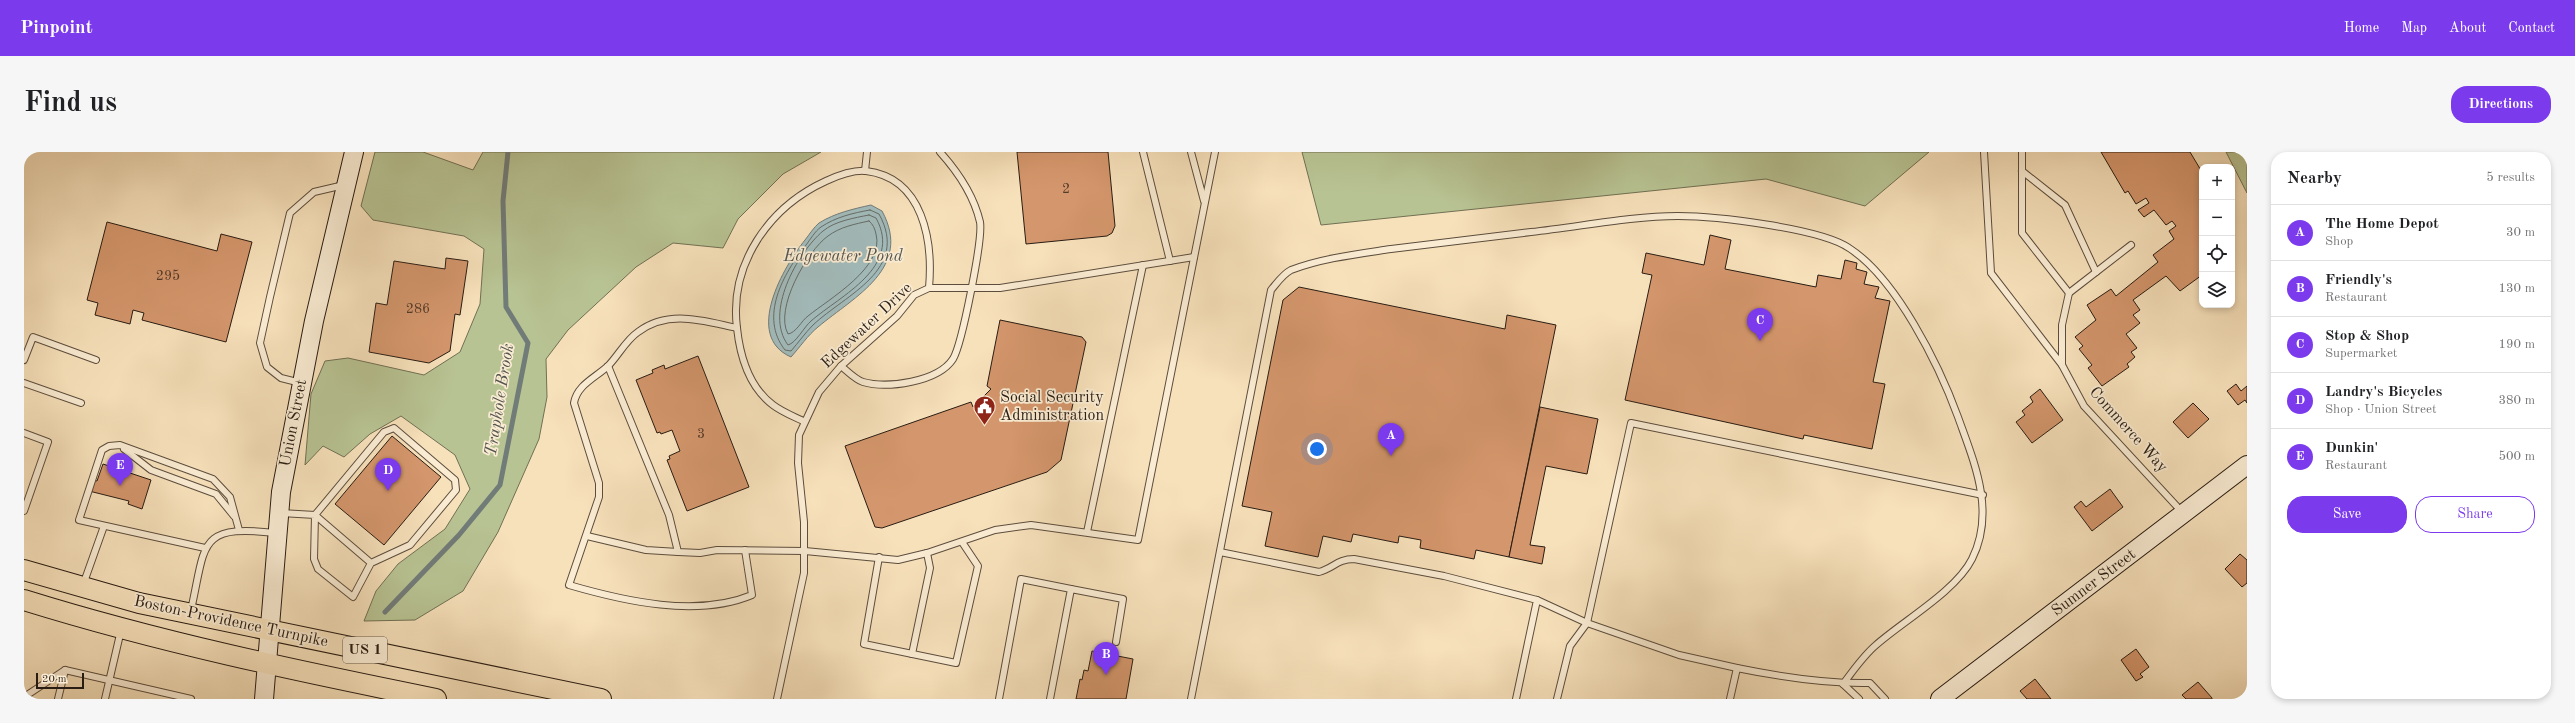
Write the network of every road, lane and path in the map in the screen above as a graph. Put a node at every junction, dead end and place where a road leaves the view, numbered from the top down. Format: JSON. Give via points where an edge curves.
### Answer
{"nodes":[{"id":1,"x":354,"y":152,"type":"edge"},
{"id":2,"x":867,"y":152,"type":"edge"},
{"id":3,"x":940,"y":152,"type":"edge"},
{"id":4,"x":1143,"y":152,"type":"edge"},
{"id":5,"x":1191,"y":152,"type":"edge"},
{"id":6,"x":1215,"y":152,"type":"edge"},
{"id":7,"x":1984,"y":152,"type":"edge"},
{"id":8,"x":2022,"y":152,"type":"edge"},
{"id":9,"x":865,"y":171,"type":"junction"},
{"id":10,"x":2022,"y":171,"type":"junction"},
{"id":11,"x":345,"y":185,"type":"junction"},
{"id":12,"x":1205,"y":204,"type":"junction"},
{"id":13,"x":2131,"y":245,"type":"dead end"},
{"id":14,"x":1194,"y":258,"type":"junction"},
{"id":15,"x":1170,"y":261,"type":"junction"},
{"id":16,"x":1143,"y":265,"type":"junction"},
{"id":17,"x":2096,"y":272,"type":"junction"},
{"id":18,"x":929,"y":288,"type":"junction"},
{"id":19,"x":972,"y":289,"type":"junction"},
{"id":20,"x":2069,"y":293,"type":"junction"},
{"id":21,"x":737,"y":328,"type":"junction"},
{"id":22,"x":24,"y":360,"type":"edge"},
{"id":23,"x":96,"y":360,"type":"dead end"},
{"id":24,"x":2062,"y":365,"type":"junction"},
{"id":25,"x":608,"y":366,"type":"junction"},
{"id":26,"x":841,"y":366,"type":"junction"},
{"id":27,"x":24,"y":383,"type":"edge"},
{"id":28,"x":302,"y":384,"type":"junction"},
{"id":29,"x":81,"y":403,"type":"dead end"},
{"id":30,"x":805,"y":422,"type":"junction"},
{"id":31,"x":24,"y":433,"type":"edge"},
{"id":32,"x":120,"y":446,"type":"junction"},
{"id":33,"x":2247,"y":465,"type":"edge"},
{"id":34,"x":1983,"y":494,"type":"junction"},
{"id":35,"x":24,"y":511,"type":"edge"},
{"id":36,"x":279,"y":513,"type":"junction"},
{"id":37,"x":2184,"y":514,"type":"junction"},
{"id":38,"x":315,"y":515,"type":"junction"},
{"id":39,"x":104,"y":526,"type":"junction"},
{"id":40,"x":239,"y":530,"type":"junction"},
{"id":41,"x":1088,"y":532,"type":"junction"},
{"id":42,"x":277,"y":533,"type":"junction"},
{"id":43,"x":587,"y":536,"type":"junction"},
{"id":44,"x":962,"y":542,"type":"junction"},
{"id":45,"x":205,"y":548,"type":"junction"},
{"id":46,"x":745,"y":550,"type":"junction"},
{"id":47,"x":678,"y":552,"type":"junction"},
{"id":48,"x":805,"y":552,"type":"junction"},
{"id":49,"x":1220,"y":552,"type":"junction"},
{"id":50,"x":927,"y":553,"type":"junction"},
{"id":51,"x":879,"y":557,"type":"junction"},
{"id":52,"x":371,"y":563,"type":"junction"},
{"id":53,"x":24,"y":570,"type":"edge"},
{"id":54,"x":83,"y":587,"type":"junction"},
{"id":55,"x":1071,"y":589,"type":"junction"},
{"id":56,"x":24,"y":600,"type":"edge"},
{"id":57,"x":1537,"y":600,"type":"junction"},
{"id":58,"x":191,"y":614,"type":"junction"},
{"id":59,"x":1587,"y":623,"type":"junction"},
{"id":60,"x":121,"y":629,"type":"junction"},
{"id":61,"x":270,"y":629,"type":"junction"},
{"id":62,"x":1116,"y":642,"type":"dead end"},
{"id":63,"x":912,"y":654,"type":"junction"},
{"id":64,"x":267,"y":664,"type":"junction"},
{"id":65,"x":1737,"y":668,"type":"junction"},
{"id":66,"x":66,"y":670,"type":"junction"},
{"id":67,"x":110,"y":680,"type":"junction"},
{"id":68,"x":1843,"y":684,"type":"junction"},
{"id":69,"x":175,"y":697,"type":"edge"},
{"id":70,"x":24,"y":698,"type":"edge"},
{"id":71,"x":58,"y":699,"type":"edge"},
{"id":72,"x":106,"y":699,"type":"edge"},
{"id":73,"x":191,"y":699,"type":"edge"},
{"id":74,"x":264,"y":699,"type":"edge"},
{"id":75,"x":436,"y":699,"type":"edge"},
{"id":76,"x":601,"y":699,"type":"edge"},
{"id":77,"x":777,"y":699,"type":"edge"},
{"id":78,"x":999,"y":699,"type":"edge"},
{"id":79,"x":1050,"y":699,"type":"edge"},
{"id":80,"x":1191,"y":699,"type":"edge"},
{"id":81,"x":1516,"y":699,"type":"edge"},
{"id":82,"x":1557,"y":699,"type":"edge"},
{"id":83,"x":1730,"y":699,"type":"edge"},
{"id":84,"x":1859,"y":699,"type":"edge"},
{"id":85,"x":1885,"y":699,"type":"edge"},
{"id":86,"x":1940,"y":699,"type":"edge"}],
"edges":[{"from":1,"to":11,"type":"main road","name":"Union Street"},
{"from":2,"to":9,"type":"lane"},
{"from":3,"to":19,"type":"lane","via":[[954,168],[973,201],[980,224]]},
{"from":4,"to":15,"type":"lane"},
{"from":5,"to":12,"type":"lane"},
{"from":6,"to":12,"type":"lane"},
{"from":7,"to":24,"type":"lane","via":[[1991,273]]},
{"from":8,"to":10,"type":"lane"},
{"from":9,"to":18,"type":"lane","name":"Edgewater Drive","via":[[886,175],[904,190],[926,224],[930,249]]},
{"from":9,"to":21,"type":"lane","name":"Edgewater Drive","via":[[837,177],[807,190],[794,198],[764,228],[749,252],[741,274],[736,297]]},
{"from":10,"to":17,"type":"lane","via":[[2065,205]]},
{"from":10,"to":20,"type":"lane","via":[[2022,233]]},
{"from":11,"to":28,"type":"main road","name":"Union Street"},
{"from":11,"to":28,"type":"lane","via":[[314,192],[290,213],[260,343],[267,367],[281,378]]},
{"from":12,"to":14,"type":"lane"},
{"from":13,"to":17,"type":"lane"},
{"from":14,"to":15,"type":"lane"},
{"from":14,"to":41,"type":"lane","via":[[1138,540]]},
{"from":15,"to":16,"type":"lane"},
{"from":16,"to":19,"type":"lane","via":[[1000,288]]},
{"from":16,"to":41,"type":"lane"},
{"from":17,"to":20,"type":"lane"},
{"from":18,"to":19,"type":"lane"},
{"from":18,"to":26,"type":"lane","name":"Edgewater Drive","via":[[914,296],[897,316]]},
{"from":19,"to":26,"type":"lane","via":[[953,359],[937,372],[920,380],[886,384],[862,382]]},
{"from":20,"to":24,"type":"lane","name":"Commerce Way","via":[[2062,325]]},
{"from":21,"to":25,"type":"lane","via":[[688,318],[658,320],[637,332]]},
{"from":21,"to":30,"type":"lane","name":"Edgewater Drive","via":[[742,357],[759,391],[773,405]]},
{"from":22,"to":23,"type":"lane","via":[[33,337]]},
{"from":24,"to":37,"type":"lane","name":"Commerce Way","via":[[2084,406]]},
{"from":25,"to":43,"type":"lane","via":[[576,392],[574,403],[599,483],[599,497]]},
{"from":25,"to":47,"type":"lane","via":[[669,515]]},
{"from":26,"to":30,"type":"lane","name":"Edgewater Drive","via":[[819,392]]},
{"from":27,"to":29,"type":"lane"},
{"from":28,"to":36,"type":"main road","name":"Union Street"},
{"from":30,"to":48,"type":"lane","name":"Edgewater Drive","via":[[799,435],[798,463]]},
{"from":31,"to":35,"type":"lane","via":[[48,442]]},
{"from":32,"to":39,"type":"lane","via":[[109,446],[102,450],[79,520]]},
{"from":32,"to":40,"type":"lane","via":[[151,470],[216,494],[229,506]]},
{"from":32,"to":40,"type":"lane","via":[[213,479],[230,497]]},
{"from":33,"to":37,"type":"main road","name":"Sumner Street"},
{"from":34,"to":49,"type":"lane","via":[[1980,477],[1948,389],[1922,339],[1899,303],[1865,260],[1847,246],[1811,234],[1712,217],[1674,216],[1339,256],[1288,271],[1271,290]]},
{"from":34,"to":59,"type":"lane","via":[[1631,423]]},
{"from":34,"to":68,"type":"lane","via":[[1981,528],[1968,564],[1955,581],[1874,646]]},
{"from":36,"to":38,"type":"lane"},
{"from":36,"to":42,"type":"main road","name":"Union Street"},
{"from":37,"to":86,"type":"main road","name":"Sumner Street"},
{"from":38,"to":52,"type":"lane"},
{"from":38,"to":52,"type":"lane","via":[[314,559],[318,569],[353,596]]},
{"from":38,"to":52,"type":"lane","via":[[384,432],[394,428],[455,480],[456,490],[410,546]]},
{"from":39,"to":45,"type":"lane"},
{"from":39,"to":54,"type":"lane"},
{"from":40,"to":42,"type":"lane"},
{"from":40,"to":45,"type":"lane","via":[[214,536]]},
{"from":41,"to":44,"type":"lane","via":[[1031,525],[995,530]]},
{"from":42,"to":61,"type":"main road","name":"Union Street"},
{"from":43,"to":46,"type":"lane","via":[[569,585],[621,600],[675,606],[740,600],[752,595]]},
{"from":43,"to":47,"type":"lane","via":[[646,550]]},
{"from":44,"to":50,"type":"lane"},
{"from":44,"to":63,"type":"lane","via":[[978,566],[956,663]]},
{"from":45,"to":58,"type":"lane"},
{"from":46,"to":47,"type":"lane"},
{"from":46,"to":48,"type":"lane"},
{"from":48,"to":51,"type":"lane"},
{"from":48,"to":77,"type":"lane","name":"Edgewater Drive","via":[[804,573]]},
{"from":49,"to":57,"type":"lane","via":[[1319,572],[1342,559],[1354,559],[1444,576]]},
{"from":49,"to":80,"type":"lane"},
{"from":50,"to":51,"type":"lane","via":[[898,560]]},
{"from":50,"to":63,"type":"lane","via":[[930,568]]},
{"from":51,"to":63,"type":"lane","via":[[864,644]]},
{"from":53,"to":54,"type":"main road","number":"US 1"},
{"from":54,"to":58,"type":"main road","name":"Boston-Providence Turnpike","number":"US 1"},
{"from":55,"to":62,"type":"lane","via":[[1123,599]]},
{"from":55,"to":78,"type":"lane","via":[[1021,579]]},
{"from":55,"to":79,"type":"lane"},
{"from":56,"to":60,"type":"main road","name":"Boston-Providence Turnpike","number":"US 1"},
{"from":57,"to":59,"type":"lane"},
{"from":57,"to":81,"type":"lane"},
{"from":58,"to":61,"type":"main road","name":"Boston-Providence Turnpike","number":"US 1"},
{"from":59,"to":65,"type":"lane","via":[[1679,655]]},
{"from":59,"to":82,"type":"lane","via":[[1570,646]]},
{"from":60,"to":64,"type":"main road","name":"Boston-Providence Turnpike","number":"US 1"},
{"from":60,"to":67,"type":"lane"},
{"from":61,"to":64,"type":"main road","name":"Union Street"},
{"from":61,"to":76,"type":"main road","name":"Boston-Providence Turnpike","number":"US 1"},
{"from":64,"to":74,"type":"main road","name":"Union Street"},
{"from":64,"to":75,"type":"main road","name":"Boston-Providence Turnpike","number":"US 1"},
{"from":65,"to":68,"type":"lane"},
{"from":65,"to":83,"type":"lane"},
{"from":66,"to":67,"type":"lane"},
{"from":66,"to":70,"type":"lane"},
{"from":66,"to":71,"type":"lane"},
{"from":67,"to":69,"type":"lane"},
{"from":67,"to":72,"type":"lane"},
{"from":68,"to":84,"type":"lane"},
{"from":68,"to":85,"type":"lane","via":[[1870,683]]},
{"from":69,"to":73,"type":"lane"}]}
